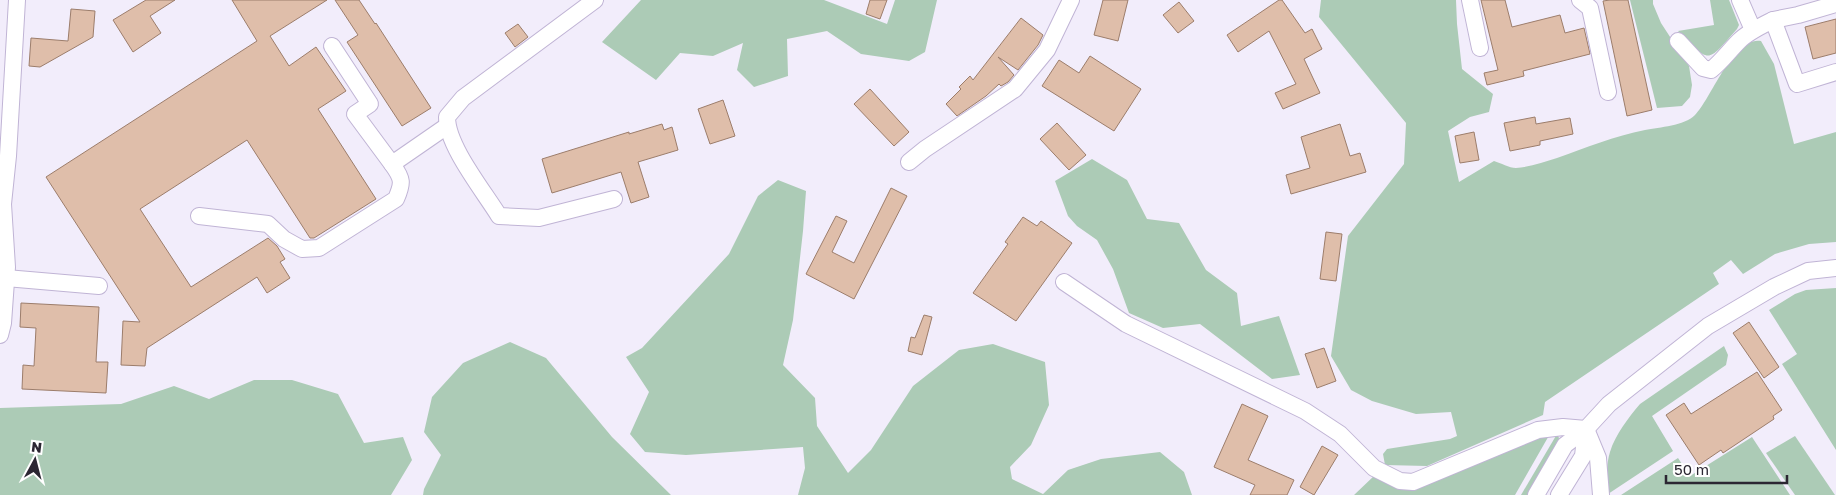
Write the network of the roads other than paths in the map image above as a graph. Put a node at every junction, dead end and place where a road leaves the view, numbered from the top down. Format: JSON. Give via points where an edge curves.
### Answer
{"nodes":[{"id":1,"x":17,"y":0,"type":"edge"},
{"id":2,"x":595,"y":0,"type":"edge"},
{"id":3,"x":1071,"y":0,"type":"edge"},
{"id":4,"x":1470,"y":0,"type":"edge"},
{"id":5,"x":1580,"y":0,"type":"edge"},
{"id":6,"x":1740,"y":0,"type":"edge"},
{"id":7,"x":1836,"y":4,"type":"edge"},
{"id":8,"x":1773,"y":20,"type":"junction"},
{"id":9,"x":1753,"y":30,"type":"junction"},
{"id":10,"x":1678,"y":41,"type":"dead end"},
{"id":11,"x":332,"y":46,"type":"dead end"},
{"id":12,"x":1480,"y":48,"type":"dead end"},
{"id":13,"x":1836,"y":72,"type":"edge"},
{"id":14,"x":1608,"y":92,"type":"dead end"},
{"id":15,"x":447,"y":126,"type":"junction"},
{"id":16,"x":909,"y":162,"type":"dead end"},
{"id":17,"x":392,"y":164,"type":"junction"},
{"id":18,"x":614,"y":199,"type":"dead end"},
{"id":19,"x":199,"y":216,"type":"dead end"},
{"id":20,"x":1836,"y":268,"type":"edge"},
{"id":21,"x":4,"y":270,"type":"edge"},
{"id":22,"x":1064,"y":282,"type":"dead end"},
{"id":23,"x":99,"y":286,"type":"dead end"},
{"id":24,"x":0,"y":335,"type":"edge"},
{"id":25,"x":1586,"y":429,"type":"junction"},
{"id":26,"x":1536,"y":495,"type":"edge"},
{"id":27,"x":1559,"y":495,"type":"edge"},
{"id":28,"x":1601,"y":495,"type":"edge"}],
"edges":[{"from":1,"to":21,"type":"street","via":[[3,204]]},
{"from":2,"to":15,"type":"street","via":[[463,98],[447,117]]},
{"from":3,"to":16,"type":"street","via":[[1047,50],[1015,89]]},
{"from":4,"to":12,"type":"street"},
{"from":5,"to":14,"type":"street","via":[[1590,8]]},
{"from":6,"to":9,"type":"street"},
{"from":7,"to":8,"type":"street"},
{"from":8,"to":9,"type":"street"},
{"from":8,"to":13,"type":"street","via":[[1797,84]]},
{"from":9,"to":10,"type":"street","via":[[1710,70],[1703,68]]},
{"from":11,"to":17,"type":"street","via":[[370,104],[355,114]]},
{"from":15,"to":17,"type":"street"},
{"from":15,"to":18,"type":"street","via":[[452,142],[499,216],[539,218]]},
{"from":17,"to":19,"type":"street","via":[[401,176],[396,199],[319,248],[302,249],[284,239],[268,224]]},
{"from":20,"to":25,"type":"street","via":[[1808,271],[1708,326],[1609,404]]},
{"from":21,"to":23,"type":"street"},
{"from":21,"to":24,"type":"street"},
{"from":22,"to":25,"type":"street","via":[[1126,324],[1305,411],[1340,434],[1374,468],[1400,481],[1413,482],[1538,430]]},
{"from":25,"to":26,"type":"street","via":[[1565,445]]},
{"from":25,"to":27,"type":"street","via":[[1582,456]]},
{"from":25,"to":28,"type":"street","via":[[1598,458]]}]}
